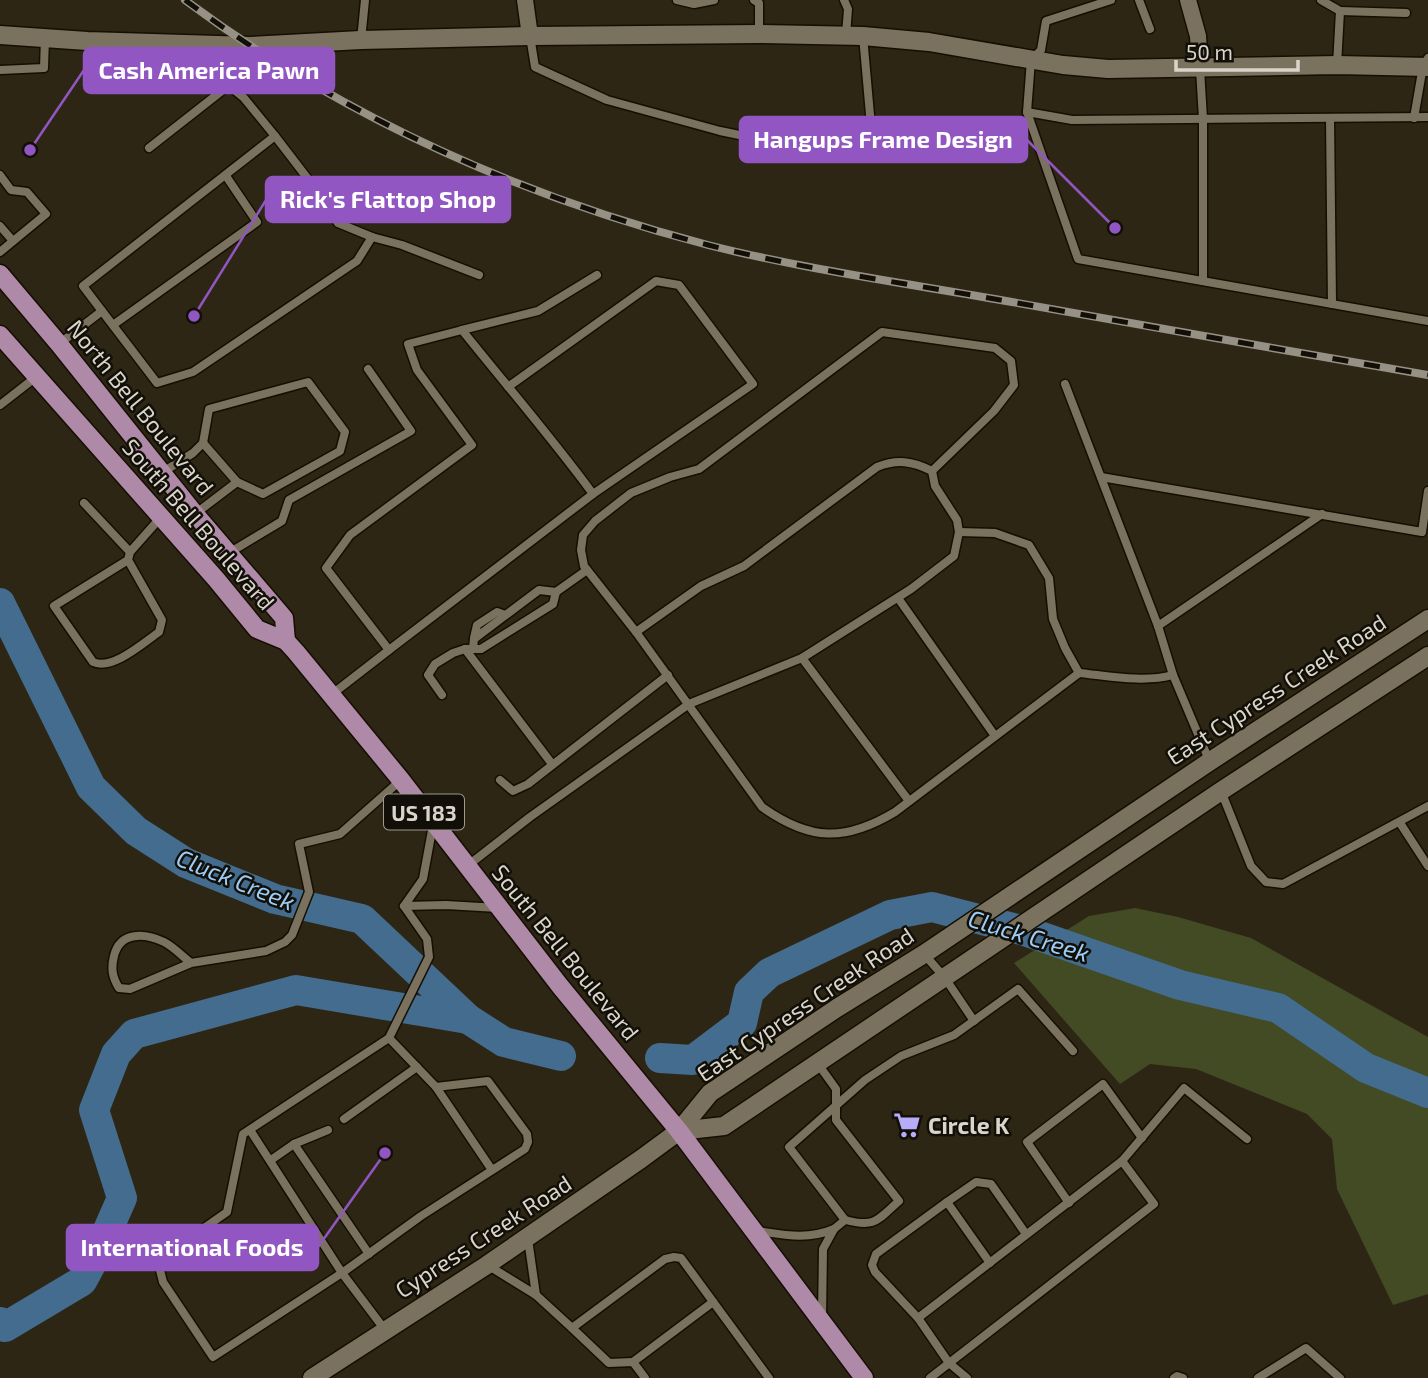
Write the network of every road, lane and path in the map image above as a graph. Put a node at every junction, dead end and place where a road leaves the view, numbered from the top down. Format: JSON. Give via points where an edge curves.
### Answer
{"nodes":[{"id":1,"x":365,"y":0,"type":"edge"},
{"id":2,"x":526,"y":0,"type":"edge"},
{"id":3,"x":677,"y":0,"type":"edge"},
{"id":4,"x":714,"y":0,"type":"edge"},
{"id":5,"x":844,"y":0,"type":"edge"},
{"id":6,"x":1111,"y":0,"type":"edge"},
{"id":7,"x":1139,"y":0,"type":"edge"},
{"id":8,"x":1188,"y":0,"type":"edge"},
{"id":9,"x":1321,"y":0,"type":"edge"},
{"id":10,"x":758,"y":1,"type":"edge"},
{"id":11,"x":1340,"y":10,"type":"junction"},
{"id":12,"x":1406,"y":13,"type":"dead end"},
{"id":13,"x":1150,"y":29,"type":"dead end"},
{"id":14,"x":0,"y":34,"type":"edge"},
{"id":15,"x":759,"y":34,"type":"junction"},
{"id":16,"x":530,"y":36,"type":"junction"},
{"id":17,"x":855,"y":36,"type":"junction"},
{"id":18,"x":45,"y":38,"type":"junction"},
{"id":19,"x":362,"y":40,"type":"junction"},
{"id":20,"x":193,"y":44,"type":"junction"},
{"id":21,"x":1031,"y":60,"type":"junction"},
{"id":22,"x":1426,"y":64,"type":"edge"},
{"id":23,"x":1337,"y":65,"type":"junction"},
{"id":24,"x":1200,"y":69,"type":"junction"},
{"id":25,"x":0,"y":70,"type":"edge"},
{"id":26,"x":228,"y":86,"type":"junction"},
{"id":27,"x":1027,"y":111,"type":"junction"},
{"id":28,"x":1428,"y":117,"type":"edge"},
{"id":29,"x":1329,"y":118,"type":"junction"},
{"id":30,"x":1414,"y":118,"type":"junction"},
{"id":31,"x":1203,"y":119,"type":"junction"},
{"id":32,"x":275,"y":136,"type":"junction"},
{"id":33,"x":149,"y":148,"type":"dead end"},
{"id":34,"x":0,"y":175,"type":"edge"},
{"id":35,"x":226,"y":176,"type":"junction"},
{"id":36,"x":0,"y":226,"type":"edge"},
{"id":37,"x":372,"y":237,"type":"junction"},
{"id":38,"x":13,"y":241,"type":"junction"},
{"id":39,"x":0,"y":252,"type":"edge"},
{"id":40,"x":0,"y":274,"type":"edge"},
{"id":41,"x":479,"y":275,"type":"dead end"},
{"id":42,"x":597,"y":275,"type":"dead end"},
{"id":43,"x":1203,"y":281,"type":"junction"},
{"id":44,"x":1332,"y":304,"type":"junction"},
{"id":45,"x":102,"y":311,"type":"junction"},
{"id":46,"x":1428,"y":321,"type":"edge"},
{"id":47,"x":113,"y":325,"type":"junction"},
{"id":48,"x":462,"y":330,"type":"junction"},
{"id":49,"x":0,"y":335,"type":"edge"},
{"id":50,"x":59,"y":344,"type":"junction"},
{"id":51,"x":368,"y":369,"type":"dead end"},
{"id":52,"x":36,"y":377,"type":"junction"},
{"id":53,"x":1065,"y":384,"type":"dead end"},
{"id":54,"x":508,"y":387,"type":"junction"},
{"id":55,"x":0,"y":405,"type":"edge"},
{"id":56,"x":204,"y":443,"type":"junction"},
{"id":57,"x":932,"y":471,"type":"junction"},
{"id":58,"x":163,"y":472,"type":"junction"},
{"id":59,"x":1101,"y":477,"type":"junction"},
{"id":60,"x":237,"y":482,"type":"junction"},
{"id":61,"x":1428,"y":491,"type":"edge"},
{"id":62,"x":593,"y":494,"type":"junction"},
{"id":63,"x":85,"y":503,"type":"dead end"},
{"id":64,"x":195,"y":514,"type":"junction"},
{"id":65,"x":1322,"y":514,"type":"junction"},
{"id":66,"x":161,"y":517,"type":"junction"},
{"id":67,"x":959,"y":532,"type":"junction"},
{"id":68,"x":229,"y":553,"type":"junction"},
{"id":69,"x":129,"y":556,"type":"junction"},
{"id":70,"x":587,"y":570,"type":"junction"},
{"id":71,"x":556,"y":592,"type":"junction"},
{"id":72,"x":898,"y":598,"type":"junction"},
{"id":73,"x":1428,"y":619,"type":"edge"},
{"id":74,"x":1158,"y":626,"type":"junction"},
{"id":75,"x":636,"y":632,"type":"junction"},
{"id":76,"x":286,"y":640,"type":"junction"},
{"id":77,"x":470,"y":646,"type":"junction"},
{"id":78,"x":390,"y":650,"type":"junction"},
{"id":79,"x":1428,"y":656,"type":"edge"},
{"id":80,"x":802,"y":658,"type":"junction"},
{"id":81,"x":1079,"y":673,"type":"junction"},
{"id":82,"x":668,"y":675,"type":"junction"},
{"id":83,"x":1173,"y":675,"type":"junction"},
{"id":84,"x":331,"y":695,"type":"junction"},
{"id":85,"x":442,"y":695,"type":"dead end"},
{"id":86,"x":689,"y":704,"type":"junction"},
{"id":87,"x":995,"y":736,"type":"junction"},
{"id":88,"x":1209,"y":762,"type":"junction"},
{"id":89,"x":552,"y":764,"type":"junction"},
{"id":90,"x":401,"y":780,"type":"junction"},
{"id":91,"x":500,"y":780,"type":"dead end"},
{"id":92,"x":1221,"y":792,"type":"junction"},
{"id":93,"x":909,"y":801,"type":"junction"},
{"id":94,"x":1428,"y":806,"type":"edge"},
{"id":95,"x":1400,"y":823,"type":"junction"},
{"id":96,"x":433,"y":825,"type":"junction"},
{"id":97,"x":1428,"y":866,"type":"edge"},
{"id":98,"x":466,"y":867,"type":"junction"},
{"id":99,"x":404,"y":906,"type":"junction"},
{"id":100,"x":499,"y":908,"type":"junction"},
{"id":101,"x":924,"y":954,"type":"junction"},
{"id":102,"x":191,"y":963,"type":"junction"},
{"id":103,"x":945,"y":978,"type":"junction"},
{"id":104,"x":974,"y":1021,"type":"junction"},
{"id":105,"x":389,"y":1038,"type":"junction"},
{"id":106,"x":1073,"y":1051,"type":"dead end"},
{"id":107,"x":818,"y":1063,"type":"junction"},
{"id":108,"x":417,"y":1067,"type":"junction"},
{"id":109,"x":436,"y":1087,"type":"junction"},
{"id":110,"x":837,"y":1103,"type":"junction"},
{"id":111,"x":344,"y":1119,"type":"dead end"},
{"id":112,"x":250,"y":1130,"type":"junction"},
{"id":113,"x":328,"y":1130,"type":"dead end"},
{"id":114,"x":679,"y":1132,"type":"junction"},
{"id":115,"x":1142,"y":1138,"type":"junction"},
{"id":116,"x":1247,"y":1139,"type":"dead end"},
{"id":117,"x":294,"y":1144,"type":"junction"},
{"id":118,"x":271,"y":1160,"type":"junction"},
{"id":119,"x":1122,"y":1161,"type":"junction"},
{"id":120,"x":492,"y":1170,"type":"junction"},
{"id":121,"x":947,"y":1202,"type":"junction"},
{"id":122,"x":1069,"y":1203,"type":"junction"},
{"id":123,"x":845,"y":1220,"type":"junction"},
{"id":124,"x":834,"y":1230,"type":"junction"},
{"id":125,"x":753,"y":1231,"type":"junction"},
{"id":126,"x":1026,"y":1234,"type":"junction"},
{"id":127,"x":527,"y":1238,"type":"junction"},
{"id":128,"x":369,"y":1254,"type":"junction"},
{"id":129,"x":990,"y":1263,"type":"junction"},
{"id":130,"x":487,"y":1265,"type":"junction"},
{"id":131,"x":649,"y":1270,"type":"junction"},
{"id":132,"x":342,"y":1273,"type":"junction"},
{"id":133,"x":657,"y":1280,"type":"dead end"},
{"id":134,"x":630,"y":1284,"type":"junction"},
{"id":135,"x":637,"y":1294,"type":"dead end"},
{"id":136,"x":536,"y":1295,"type":"junction"},
{"id":137,"x":610,"y":1299,"type":"junction"},
{"id":138,"x":713,"y":1302,"type":"junction"},
{"id":139,"x":617,"y":1309,"type":"dead end"},
{"id":140,"x":918,"y":1318,"type":"junction"},
{"id":141,"x":822,"y":1321,"type":"junction"},
{"id":142,"x":572,"y":1328,"type":"junction"},
{"id":143,"x":384,"y":1330,"type":"junction"},
{"id":144,"x":633,"y":1362,"type":"junction"},
{"id":145,"x":949,"y":1363,"type":"junction"},
{"id":146,"x":312,"y":1378,"type":"edge"},
{"id":147,"x":645,"y":1378,"type":"edge"},
{"id":148,"x":769,"y":1378,"type":"edge"},
{"id":149,"x":864,"y":1378,"type":"edge"},
{"id":150,"x":930,"y":1378,"type":"edge"},
{"id":151,"x":967,"y":1378,"type":"edge"},
{"id":152,"x":1174,"y":1378,"type":"edge"},
{"id":153,"x":1182,"y":1378,"type":"edge"},
{"id":154,"x":1259,"y":1378,"type":"edge"},
{"id":155,"x":1340,"y":1378,"type":"edge"}],
"edges":[{"from":1,"to":19,"type":"lane"},
{"from":2,"to":16,"type":"street"},
{"from":3,"to":4,"type":"lane","via":[[694,4]]},
{"from":5,"to":17,"type":"lane"},
{"from":6,"to":21,"type":"lane","via":[[1046,21],[1041,50]]},
{"from":7,"to":13,"type":"lane"},
{"from":8,"to":24,"type":"street","via":[[1198,36]]},
{"from":9,"to":11,"type":"lane"},
{"from":10,"to":15,"type":"lane"},
{"from":11,"to":12,"type":"lane"},
{"from":11,"to":23,"type":"lane"},
{"from":14,"to":18,"type":"main road"},
{"from":15,"to":16,"type":"main road"},
{"from":15,"to":17,"type":"main road"},
{"from":16,"to":17,"type":"lane","via":[[535,67],[607,100],[799,148],[865,152],[872,126]]},
{"from":16,"to":19,"type":"main road"},
{"from":17,"to":21,"type":"main road","via":[[929,42]]},
{"from":18,"to":20,"type":"main road"},
{"from":18,"to":25,"type":"lane","via":[[44,68]]},
{"from":19,"to":20,"type":"main road"},
{"from":20,"to":26,"type":"lane","via":[[193,56]]},
{"from":21,"to":24,"type":"main road","via":[[1108,69]]},
{"from":21,"to":27,"type":"lane"},
{"from":22,"to":23,"type":"main road"},
{"from":22,"to":30,"type":"lane"},
{"from":23,"to":24,"type":"main road"},
{"from":24,"to":31,"type":"lane"},
{"from":26,"to":32,"type":"lane"},
{"from":26,"to":33,"type":"lane"},
{"from":27,"to":31,"type":"lane","via":[[1072,120]]},
{"from":27,"to":43,"type":"lane","via":[[1078,259]]},
{"from":28,"to":30,"type":"lane"},
{"from":29,"to":30,"type":"lane"},
{"from":29,"to":31,"type":"lane"},
{"from":29,"to":44,"type":"lane"},
{"from":31,"to":43,"type":"lane"},
{"from":32,"to":35,"type":"lane"},
{"from":32,"to":37,"type":"lane","via":[[338,223]]},
{"from":34,"to":38,"type":"lane","via":[[11,190],[27,192],[46,214]]},
{"from":35,"to":45,"type":"lane","via":[[83,286]]},
{"from":35,"to":47,"type":"lane","via":[[257,222]]},
{"from":36,"to":38,"type":"lane"},
{"from":37,"to":41,"type":"lane"},
{"from":37,"to":47,"type":"lane","via":[[356,261],[193,372],[157,383]]},
{"from":38,"to":39,"type":"lane"},
{"from":40,"to":50,"type":"main road","name":"North Bell Boulevard","number":"US 183"},
{"from":42,"to":48,"type":"lane","via":[[538,311]]},
{"from":43,"to":44,"type":"lane"},
{"from":44,"to":46,"type":"lane"},
{"from":45,"to":47,"type":"lane"},
{"from":45,"to":50,"type":"lane"},
{"from":48,"to":54,"type":"lane"},
{"from":48,"to":78,"type":"lane","via":[[408,344],[416,370],[472,445],[350,535],[326,568]]},
{"from":49,"to":52,"type":"main road","name":"South Bell Boulevard","number":"US 183"},
{"from":50,"to":58,"type":"main road","name":"North Bell Boulevard","number":"US 183"},
{"from":51,"to":68,"type":"lane","via":[[411,431],[289,500],[282,521]]},
{"from":52,"to":55,"type":"lane"},
{"from":52,"to":66,"type":"main road","name":"South Bell Boulevard","number":"US 183"},
{"from":53,"to":59,"type":"lane"},
{"from":54,"to":62,"type":"lane"},
{"from":54,"to":62,"type":"lane","via":[[656,281],[679,285],[753,384]]},
{"from":56,"to":58,"type":"lane"},
{"from":56,"to":60,"type":"lane"},
{"from":56,"to":60,"type":"lane","via":[[209,409],[308,382],[345,432],[340,451],[263,494]]},
{"from":57,"to":67,"type":"lane"},
{"from":57,"to":70,"type":"lane","via":[[1014,385],[1011,360],[995,348],[882,332],[699,470],[631,492],[583,535],[581,550]]},
{"from":57,"to":75,"type":"lane","via":[[903,461],[877,467],[744,566],[702,586]]},
{"from":58,"to":64,"type":"main road","name":"North Bell Boulevard","number":"US 183"},
{"from":59,"to":65,"type":"lane"},
{"from":59,"to":74,"type":"lane"},
{"from":60,"to":64,"type":"lane"},
{"from":61,"to":65,"type":"lane","via":[[1422,532]]},
{"from":62,"to":78,"type":"lane"},
{"from":63,"to":69,"type":"lane"},
{"from":64,"to":68,"type":"main road","name":"North Bell Boulevard","number":"US 183"},
{"from":65,"to":74,"type":"lane"},
{"from":66,"to":69,"type":"lane"},
{"from":66,"to":76,"type":"main road","name":"South Bell Boulevard","number":"US 183","via":[[257,629]]},
{"from":67,"to":72,"type":"lane","via":[[954,556]]},
{"from":67,"to":81,"type":"lane","via":[[995,533],[1030,545],[1049,578],[1053,619]]},
{"from":68,"to":76,"type":"main road","name":"North Bell Boulevard","number":"US 183","via":[[284,618]]},
{"from":69,"to":69,"type":"lane","via":[[162,626],[105,665],[93,662],[54,606]]},
{"from":70,"to":71,"type":"lane"},
{"from":70,"to":75,"type":"lane"},
{"from":71,"to":77,"type":"lane","via":[[539,590]]},
{"from":71,"to":77,"type":"lane","via":[[553,604],[481,649]]},
{"from":72,"to":80,"type":"lane"},
{"from":72,"to":87,"type":"lane"},
{"from":73,"to":88,"type":"main road","name":"East Cypress Creek Road"},
{"from":74,"to":83,"type":"lane"},
{"from":75,"to":82,"type":"lane"},
{"from":76,"to":84,"type":"main road","name":"South Bell Boulevard","number":"US 183"},
{"from":77,"to":85,"type":"lane","via":[[435,664],[428,675]]},
{"from":77,"to":89,"type":"lane"},
{"from":78,"to":84,"type":"lane"},
{"from":79,"to":92,"type":"main road"},
{"from":80,"to":86,"type":"lane"},
{"from":80,"to":93,"type":"lane"},
{"from":81,"to":83,"type":"lane","via":[[1131,678]]},
{"from":81,"to":87,"type":"lane"},
{"from":82,"to":86,"type":"lane"},
{"from":82,"to":89,"type":"lane"},
{"from":83,"to":88,"type":"lane"},
{"from":84,"to":90,"type":"main road","name":"South Bell Boulevard","number":"US 183"},
{"from":86,"to":93,"type":"lane","via":[[762,807],[801,829],[833,835],[866,828]]},
{"from":86,"to":98,"type":"lane"},
{"from":87,"to":93,"type":"lane"},
{"from":88,"to":92,"type":"main road"},
{"from":88,"to":101,"type":"main road","name":"East Cypress Creek Road"},
{"from":89,"to":91,"type":"lane","via":[[513,791]]},
{"from":90,"to":96,"type":"main road","name":"South Bell Boulevard","number":"US 183"},
{"from":90,"to":102,"type":"lane","via":[[340,834],[299,844],[309,892],[292,935],[266,951]]},
{"from":92,"to":95,"type":"lane","via":[[1251,866],[1266,883],[1283,884]]},
{"from":92,"to":103,"type":"main road"},
{"from":94,"to":95,"type":"lane"},
{"from":95,"to":97,"type":"lane"},
{"from":96,"to":98,"type":"main road","name":"South Bell Boulevard","number":"US 183"},
{"from":96,"to":99,"type":"lane","via":[[423,879]]},
{"from":98,"to":100,"type":"main road","name":"South Bell Boulevard","number":"US 183"},
{"from":99,"to":100,"type":"lane"},
{"from":99,"to":105,"type":"lane","via":[[427,939],[429,957]]},
{"from":100,"to":114,"type":"main road","name":"South Bell Boulevard","number":"US 183"},
{"from":101,"to":103,"type":"lane"},
{"from":101,"to":114,"type":"main road","name":"East Cypress Creek Road","via":[[710,1093]]},
{"from":102,"to":102,"type":"lane","via":[[130,989],[119,988],[112,967],[122,940],[136,935],[166,943]]},
{"from":103,"to":104,"type":"lane"},
{"from":103,"to":107,"type":"main road"},
{"from":104,"to":106,"type":"lane","via":[[1017,989]]},
{"from":104,"to":110,"type":"lane","via":[[954,1035],[901,1056]]},
{"from":105,"to":108,"type":"lane"},
{"from":105,"to":112,"type":"lane"},
{"from":107,"to":110,"type":"lane","via":[[836,1089]]},
{"from":107,"to":114,"type":"main road","via":[[724,1126]]},
{"from":108,"to":109,"type":"lane"},
{"from":108,"to":111,"type":"lane"},
{"from":109,"to":120,"type":"lane"},
{"from":109,"to":120,"type":"lane","via":[[488,1082],[527,1134],[525,1149]]},
{"from":110,"to":123,"type":"lane","via":[[789,1147]]},
{"from":110,"to":123,"type":"lane","via":[[836,1120],[899,1201],[865,1225]]},
{"from":112,"to":118,"type":"lane"},
{"from":112,"to":132,"type":"lane","via":[[243,1135],[227,1212],[164,1256],[163,1282],[213,1357]]},
{"from":113,"to":117,"type":"lane"},
{"from":114,"to":125,"type":"main road","number":"US 183"},
{"from":114,"to":127,"type":"main road","name":"Cypress Creek Road"},
{"from":115,"to":116,"type":"lane","via":[[1184,1088]]},
{"from":115,"to":119,"type":"lane"},
{"from":115,"to":122,"type":"lane","via":[[1103,1084],[1027,1142]]},
{"from":117,"to":118,"type":"lane"},
{"from":117,"to":128,"type":"lane"},
{"from":118,"to":132,"type":"lane"},
{"from":119,"to":122,"type":"lane"},
{"from":119,"to":145,"type":"lane","via":[[1154,1204]]},
{"from":120,"to":128,"type":"lane"},
{"from":121,"to":126,"type":"lane","via":[[976,1182],[991,1184]]},
{"from":121,"to":129,"type":"lane"},
{"from":121,"to":140,"type":"lane","via":[[873,1258],[875,1272]]},
{"from":122,"to":126,"type":"lane"},
{"from":123,"to":124,"type":"lane"},
{"from":124,"to":125,"type":"lane","via":[[797,1237]]},
{"from":124,"to":141,"type":"lane","via":[[823,1249]]},
{"from":125,"to":141,"type":"main road","number":"US 183"},
{"from":126,"to":129,"type":"lane"},
{"from":127,"to":130,"type":"main road","name":"Cypress Creek Road"},
{"from":127,"to":136,"type":"lane"},
{"from":128,"to":132,"type":"lane"},
{"from":129,"to":140,"type":"lane"},
{"from":130,"to":136,"type":"lane"},
{"from":130,"to":143,"type":"main road","name":"Cypress Creek Road"},
{"from":131,"to":133,"type":"lane"},
{"from":131,"to":134,"type":"lane"},
{"from":131,"to":138,"type":"lane","via":[[665,1259],[681,1258]]},
{"from":132,"to":143,"type":"lane"},
{"from":134,"to":135,"type":"lane"},
{"from":134,"to":137,"type":"lane"},
{"from":136,"to":142,"type":"lane"},
{"from":137,"to":139,"type":"lane"},
{"from":137,"to":142,"type":"lane"},
{"from":138,"to":144,"type":"lane","via":[[647,1346]]},
{"from":138,"to":148,"type":"lane"},
{"from":140,"to":145,"type":"lane"},
{"from":141,"to":149,"type":"main road","number":"US 183"},
{"from":142,"to":144,"type":"lane","via":[[609,1363]]},
{"from":143,"to":146,"type":"main road","name":"Cypress Creek Road"},
{"from":144,"to":147,"type":"lane"},
{"from":145,"to":150,"type":"lane"},
{"from":145,"to":151,"type":"lane"},
{"from":152,"to":153,"type":"lane"},
{"from":154,"to":155,"type":"lane","via":[[1306,1348]]}]}
